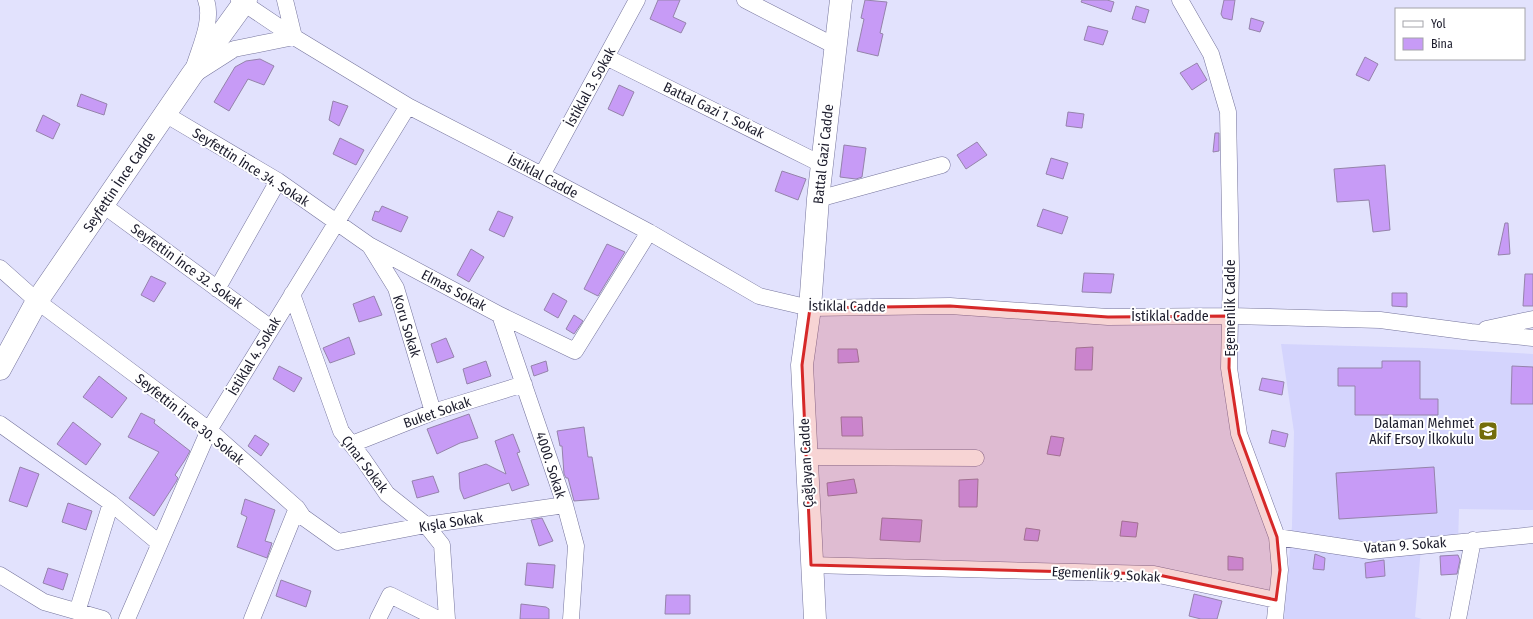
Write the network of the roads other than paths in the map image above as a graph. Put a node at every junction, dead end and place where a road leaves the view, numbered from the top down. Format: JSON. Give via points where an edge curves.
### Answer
{"nodes":[{"id":1,"x":206,"y":0,"type":"edge"},
{"id":2,"x":285,"y":0,"type":"edge"},
{"id":3,"x":637,"y":0,"type":"edge"},
{"id":4,"x":745,"y":0,"type":"edge"},
{"id":5,"x":841,"y":0,"type":"edge"},
{"id":6,"x":1180,"y":0,"type":"edge"},
{"id":7,"x":243,"y":1,"type":"edge"},
{"id":8,"x":294,"y":37,"type":"junction"},
{"id":9,"x":835,"y":46,"type":"junction"},
{"id":10,"x":606,"y":57,"type":"junction"},
{"id":11,"x":191,"y":76,"type":"junction"},
{"id":12,"x":408,"y":106,"type":"junction"},
{"id":13,"x":165,"y":114,"type":"junction"},
{"id":14,"x":821,"y":164,"type":"junction"},
{"id":15,"x":942,"y":165,"type":"dead end"},
{"id":16,"x":542,"y":175,"type":"junction"},
{"id":17,"x":278,"y":181,"type":"junction"},
{"id":18,"x":818,"y":199,"type":"junction"},
{"id":19,"x":103,"y":205,"type":"junction"},
{"id":20,"x":336,"y":222,"type":"junction"},
{"id":21,"x":649,"y":232,"type":"junction"},
{"id":22,"x":369,"y":244,"type":"junction"},
{"id":23,"x":0,"y":268,"type":"edge"},
{"id":24,"x":217,"y":289,"type":"junction"},
{"id":25,"x":292,"y":294,"type":"junction"},
{"id":26,"x":37,"y":301,"type":"junction"},
{"id":27,"x":810,"y":308,"type":"junction"},
{"id":28,"x":500,"y":316,"type":"junction"},
{"id":29,"x":1230,"y":316,"type":"junction"},
{"id":30,"x":1533,"y":319,"type":"edge"},
{"id":31,"x":271,"y":328,"type":"junction"},
{"id":32,"x":1471,"y":332,"type":"junction"},
{"id":33,"x":1533,"y":338,"type":"edge"},
{"id":34,"x":0,"y":368,"type":"edge"},
{"id":35,"x":524,"y":384,"type":"junction"},
{"id":36,"x":433,"y":412,"type":"junction"},
{"id":37,"x":0,"y":424,"type":"edge"},
{"id":38,"x":209,"y":430,"type":"junction"},
{"id":39,"x":352,"y":444,"type":"junction"},
{"id":40,"x":806,"y":457,"type":"junction"},
{"id":41,"x":976,"y":458,"type":"dead end"},
{"id":42,"x":111,"y":502,"type":"junction"},
{"id":43,"x":564,"y":505,"type":"junction"},
{"id":44,"x":297,"y":508,"type":"junction"},
{"id":45,"x":426,"y":525,"type":"junction"},
{"id":46,"x":1533,"y":535,"type":"edge"},
{"id":47,"x":1277,"y":537,"type":"junction"},
{"id":48,"x":1473,"y":540,"type":"junction"},
{"id":49,"x":338,"y":542,"type":"joint"},
{"id":50,"x":159,"y":543,"type":"junction"},
{"id":51,"x":811,"y":564,"type":"junction"},
{"id":52,"x":0,"y":575,"type":"edge"},
{"id":53,"x":1276,"y":600,"type":"junction"},
{"id":54,"x":77,"y":612,"type":"junction"},
{"id":55,"x":103,"y":619,"type":"edge"},
{"id":56,"x":127,"y":619,"type":"edge"},
{"id":57,"x":252,"y":619,"type":"edge"},
{"id":58,"x":378,"y":619,"type":"edge"},
{"id":59,"x":438,"y":619,"type":"edge"},
{"id":60,"x":447,"y":619,"type":"edge"},
{"id":61,"x":571,"y":619,"type":"edge"},
{"id":62,"x":814,"y":619,"type":"edge"},
{"id":63,"x":1275,"y":619,"type":"edge"},
{"id":64,"x":1458,"y":619,"type":"edge"}],
"edges":[{"from":1,"to":11,"type":"street","via":[[209,8],[204,34]]},
{"from":2,"to":8,"type":"street"},
{"from":3,"to":10,"type":"street","name":"İstiklal 3. Sokak"},
{"from":4,"to":9,"type":"street"},
{"from":5,"to":9,"type":"street","name":"Battal Gazi Cadde"},
{"from":6,"to":29,"type":"street","name":"Egemenlik Cadde","via":[[1211,54],[1228,112]]},
{"from":7,"to":8,"type":"street","name":"İstiklal Cadde"},
{"from":7,"to":11,"type":"street","name":"Seyfettin İnce Cadde"},
{"from":8,"to":11,"type":"street","via":[[234,49]]},
{"from":8,"to":12,"type":"street","name":"İstiklal Cadde"},
{"from":9,"to":14,"type":"street","name":"Battal Gazi Cadde"},
{"from":10,"to":14,"type":"street","name":"Battal Gazi 1. Sokak"},
{"from":10,"to":16,"type":"street","name":"İstiklal 3. Sokak"},
{"from":11,"to":13,"type":"street","name":"Seyfettin İnce Cadde"},
{"from":12,"to":16,"type":"street","name":"İstiklal Cadde"},
{"from":12,"to":20,"type":"street","name":"İstiklal 4. Sokak"},
{"from":13,"to":17,"type":"street","name":"Seyfettin İnce 34. Sokak"},
{"from":13,"to":19,"type":"street","name":"Seyfettin İnce Cadde"},
{"from":14,"to":18,"type":"street","name":"Battal Gazi Cadde"},
{"from":15,"to":18,"type":"street"},
{"from":16,"to":21,"type":"street","name":"İstiklal Cadde"},
{"from":17,"to":20,"type":"street","name":"Seyfettin İnce 34. Sokak"},
{"from":17,"to":24,"type":"street"},
{"from":18,"to":27,"type":"street","name":"Battal Gazi Cadde"},
{"from":19,"to":24,"type":"street","name":"Seyfettin İnce 32. Sokak"},
{"from":19,"to":26,"type":"street","name":"Seyfettin İnce Cadde"},
{"from":20,"to":22,"type":"street","name":"Elmas Sokak"},
{"from":20,"to":25,"type":"street","name":"İstiklal 4. Sokak"},
{"from":21,"to":27,"type":"street","name":"İstiklal Cadde","via":[[760,296]]},
{"from":21,"to":28,"type":"street","name":"Elmas Sokak","via":[[575,351]]},
{"from":22,"to":28,"type":"street","name":"Elmas Sokak"},
{"from":22,"to":36,"type":"street","name":"Koru Sokak","via":[[396,288]]},
{"from":23,"to":26,"type":"street","name":"Seyfettin İnce 30. Sokak"},
{"from":24,"to":31,"type":"street","name":"Seyfettin İnce 32. Sokak"},
{"from":25,"to":31,"type":"street","name":"İstiklal 4. Sokak"},
{"from":25,"to":39,"type":"street","name":"Çınar Sokak","via":[[341,431]]},
{"from":26,"to":34,"type":"street","name":"Seyfettin İnce Cadde"},
{"from":26,"to":38,"type":"street","name":"Seyfettin İnce 30. Sokak"},
{"from":27,"to":29,"type":"street","name":"İstiklal Cadde","via":[[950,306],[1108,316]]},
{"from":27,"to":40,"type":"street","name":"Çağlayan Cadde","via":[[802,365]]},
{"from":28,"to":35,"type":"street","name":"4000. Sokak"},
{"from":29,"to":32,"type":"street","name":"İstiklal Cadde","via":[[1380,320]]},
{"from":29,"to":47,"type":"street","name":"Egemenlik Cadde","via":[[1229,368],[1239,434]]},
{"from":30,"to":32,"type":"street"},
{"from":31,"to":38,"type":"street","name":"İstiklal 4. Sokak"},
{"from":32,"to":33,"type":"street","name":"İstiklal Cadde"},
{"from":35,"to":36,"type":"street","name":"Buket Sokak"},
{"from":35,"to":43,"type":"street","name":"4000. Sokak"},
{"from":36,"to":39,"type":"street","name":"Buket Sokak"},
{"from":37,"to":42,"type":"street"},
{"from":38,"to":44,"type":"street","name":"Seyfettin İnce 30. Sokak"},
{"from":38,"to":50,"type":"street","name":"İstiklal 4. Sokak"},
{"from":39,"to":45,"type":"street","name":"Çınar Sokak","via":[[387,494]]},
{"from":40,"to":41,"type":"street"},
{"from":40,"to":51,"type":"street","name":"Çağlayan Cadde"},
{"from":42,"to":50,"type":"street"},
{"from":42,"to":54,"type":"street"},
{"from":43,"to":45,"type":"street","name":"Kışla Sokak"},
{"from":43,"to":61,"type":"street","name":"4000. Sokak","via":[[576,546]]},
{"from":44,"to":49,"type":"street","name":"Seyfettin İnce 30. Sokak","via":[[303,517]]},
{"from":44,"to":57,"type":"street"},
{"from":45,"to":49,"type":"street","name":"Kışla Sokak"},
{"from":45,"to":60,"type":"street","name":"Çınar Sokak","via":[[442,545]]},
{"from":46,"to":48,"type":"street","name":"Vatan 9. Sokak"},
{"from":47,"to":48,"type":"street","name":"Vatan 9. Sokak","via":[[1370,551]]},
{"from":47,"to":53,"type":"street","name":"Egemenlik Cadde","via":[[1280,570]]},
{"from":48,"to":64,"type":"street"},
{"from":50,"to":56,"type":"street","name":"İstiklal 4. Sokak"},
{"from":51,"to":53,"type":"street","name":"Egemenlik 9. Sokak","via":[[1154,574]]},
{"from":51,"to":62,"type":"street","name":"Çağlayan Cadde"},
{"from":52,"to":54,"type":"street","via":[[44,602]]},
{"from":53,"to":63,"type":"street","name":"Egemenlik Cadde"},
{"from":54,"to":55,"type":"street"},
{"from":58,"to":59,"type":"street","via":[[390,594]]}]}
